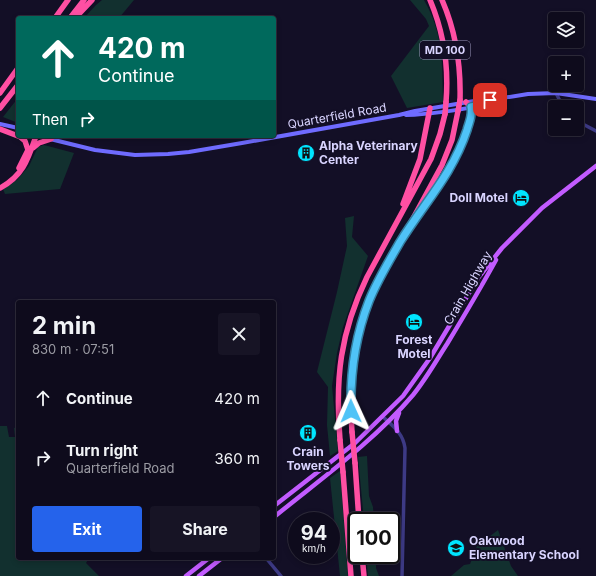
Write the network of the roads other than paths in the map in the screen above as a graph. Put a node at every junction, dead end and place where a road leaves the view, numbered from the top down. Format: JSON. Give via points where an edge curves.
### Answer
{"nodes":[{"id":1,"x":67,"y":0,"type":"edge"},
{"id":2,"x":84,"y":0,"type":"edge"},
{"id":3,"x":92,"y":0,"type":"edge"},
{"id":4,"x":430,"y":0,"type":"edge"},
{"id":5,"x":442,"y":0,"type":"edge"},
{"id":6,"x":55,"y":16,"type":"edge"},
{"id":7,"x":72,"y":16,"type":"edge"},
{"id":8,"x":77,"y":16,"type":"edge"},
{"id":9,"x":16,"y":71,"type":"edge"},
{"id":10,"x":16,"y":88,"type":"edge"},
{"id":11,"x":0,"y":93,"type":"edge"},
{"id":12,"x":556,"y":93,"type":"junction"},
{"id":13,"x":596,"y":99,"type":"edge"},
{"id":14,"x":490,"y":100,"type":"junction"},
{"id":15,"x":560,"y":100,"type":"edge"},
{"id":16,"x":466,"y":102,"type":"junction"},
{"id":17,"x":471,"y":107,"type":"junction"},
{"id":18,"x":0,"y":108,"type":"edge"},
{"id":19,"x":430,"y":111,"type":"junction"},
{"id":20,"x":584,"y":125,"type":"edge"},
{"id":21,"x":1,"y":126,"type":"edge"},
{"id":22,"x":16,"y":128,"type":"edge"},
{"id":23,"x":596,"y":131,"type":"edge"},
{"id":24,"x":16,"y":134,"type":"edge"},
{"id":25,"x":276,"y":137,"type":"edge"},
{"id":26,"x":22,"y":138,"type":"edge"},
{"id":27,"x":36,"y":138,"type":"edge"},
{"id":28,"x":46,"y":138,"type":"edge"},
{"id":29,"x":270,"y":138,"type":"edge"},
{"id":30,"x":51,"y":139,"type":"junction"},
{"id":31,"x":29,"y":151,"type":"junction"},
{"id":32,"x":596,"y":166,"type":"edge"},
{"id":33,"x":0,"y":184,"type":"edge"},
{"id":34,"x":0,"y":188,"type":"edge"},
{"id":35,"x":401,"y":242,"type":"junction"},
{"id":36,"x":502,"y":248,"type":"junction"},
{"id":37,"x":379,"y":253,"type":"junction"},
{"id":38,"x":399,"y":411,"type":"junction"},
{"id":39,"x":383,"y":417,"type":"junction"},
{"id":40,"x":388,"y":422,"type":"junction"},
{"id":41,"x":398,"y":430,"type":"junction"},
{"id":42,"x":276,"y":504,"type":"edge"},
{"id":43,"x":358,"y":512,"type":"edge"},
{"id":44,"x":276,"y":514,"type":"edge"},
{"id":45,"x":206,"y":560,"type":"edge"},
{"id":46,"x":219,"y":560,"type":"edge"},
{"id":47,"x":268,"y":560,"type":"edge"},
{"id":48,"x":363,"y":564,"type":"edge"},
{"id":49,"x":186,"y":576,"type":"edge"},
{"id":50,"x":199,"y":576,"type":"edge"},
{"id":51,"x":281,"y":576,"type":"edge"},
{"id":52,"x":351,"y":576,"type":"edge"},
{"id":53,"x":364,"y":576,"type":"edge"},
{"id":54,"x":402,"y":576,"type":"edge"}],
"edges":[{"from":1,"to":6,"type":"highway"},
{"from":2,"to":7,"type":"highway"},
{"from":3,"to":8,"type":"highway"},
{"from":4,"to":37,"type":"highway","number":"MD 100","bridge":true,"via":[[440,28],[446,57],[448,87],[445,114],[431,160]]},
{"from":5,"to":35,"type":"highway","number":"MD 100","bridge":true,"via":[[458,55],[460,100],[452,140],[442,166]]},
{"from":9,"to":11,"type":"highway"},
{"from":10,"to":18,"type":"highway"},
{"from":12,"to":13,"type":"main road","name":"Quarterfield Road"},
{"from":12,"to":14,"type":"main road","name":"Quarterfield Road"},
{"from":12,"to":15,"type":"street"},
{"from":14,"to":16,"type":"main road","name":"Quarterfield Road"},
{"from":14,"to":17,"type":"main road","name":"Quarterfield Road","via":[[488,103]]},
{"from":16,"to":17,"type":"highway"},
{"from":16,"to":19,"type":"main road","name":"Quarterfield Road"},
{"from":17,"to":19,"type":"main road","name":"Quarterfield Road"},
{"from":17,"to":35,"type":"highway","via":[[472,113],[465,135],[453,163]]},
{"from":19,"to":25,"type":"main road","name":"Quarterfield Road"},
{"from":19,"to":37,"type":"highway","via":[[414,178]]},
{"from":20,"to":23,"type":"street"},
{"from":21,"to":22,"type":"main road"},
{"from":21,"to":24,"type":"highway"},
{"from":26,"to":31,"type":"highway"},
{"from":27,"to":31,"type":"highway"},
{"from":28,"to":30,"type":"main road","name":"Quarterfield Road"},
{"from":29,"to":30,"type":"main road","name":"Quarterfield Road","via":[[189,152],[135,155],[103,151]]},
{"from":30,"to":31,"type":"highway"},
{"from":31,"to":33,"type":"highway","via":[[19,168]]},
{"from":31,"to":34,"type":"highway","via":[[22,170]]},
{"from":32,"to":36,"type":"main road","via":[[542,208]]},
{"from":35,"to":43,"type":"highway","number":"MD 100","bridge":true,"via":[[369,301],[358,335],[351,378]]},
{"from":36,"to":38,"type":"main road","name":"Crain Highway","via":[[430,371]]},
{"from":36,"to":39,"type":"main road","name":"Crain Highway","via":[[478,278],[414,382]]},
{"from":37,"to":52,"type":"highway","number":"MD 100","bridge":true,"via":[[357,296],[344,338],[339,370],[340,440]]},
{"from":38,"to":40,"type":"main road","name":"Crain Highway"},
{"from":38,"to":41,"type":"main road","via":[[396,421]]},
{"from":39,"to":40,"type":"street"},
{"from":39,"to":42,"type":"main road","name":"Crain Highway","via":[[355,443]]},
{"from":40,"to":41,"type":"street"},
{"from":40,"to":44,"type":"main road","name":"Crain Highway","via":[[358,450]]},
{"from":41,"to":54,"type":"street","via":[[404,441],[405,456]]},
{"from":45,"to":49,"type":"main road"},
{"from":46,"to":50,"type":"main road"},
{"from":47,"to":51,"type":"street"},
{"from":48,"to":53,"type":"highway"}]}
